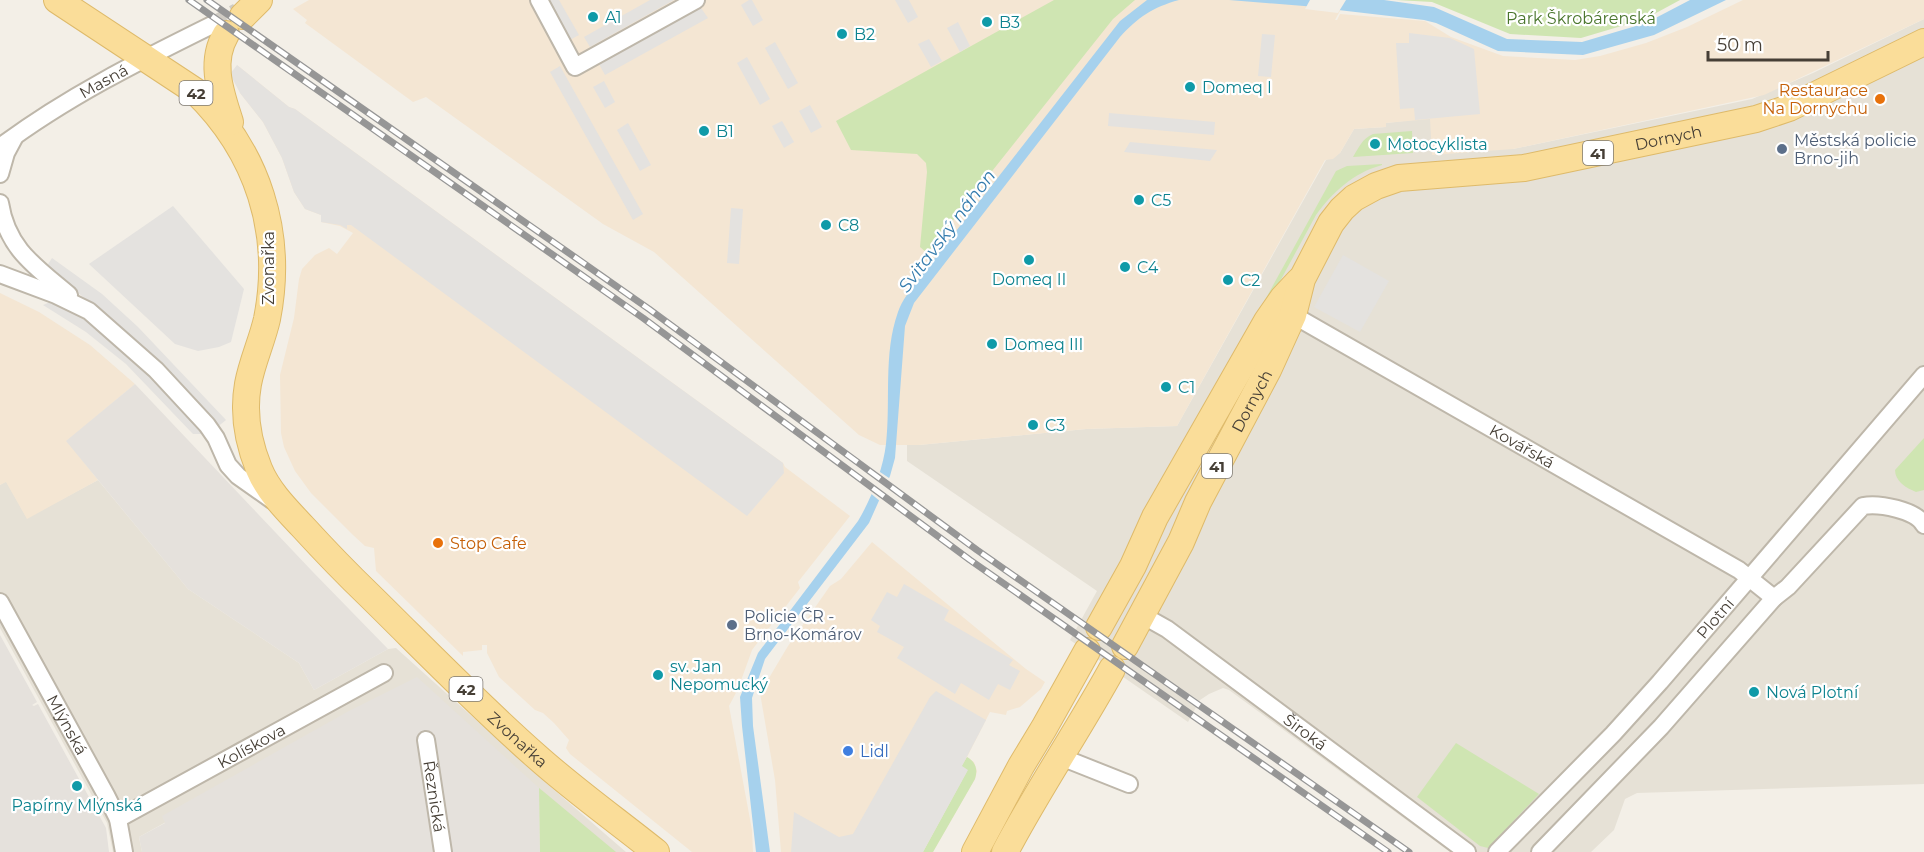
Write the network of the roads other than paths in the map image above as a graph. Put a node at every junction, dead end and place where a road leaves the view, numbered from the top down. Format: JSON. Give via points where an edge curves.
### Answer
{"nodes":[{"id":1,"x":57,"y":0,"type":"edge"},
{"id":2,"x":538,"y":0,"type":"edge"},
{"id":3,"x":696,"y":0,"type":"edge"},
{"id":4,"x":239,"y":14,"type":"edge"},
{"id":5,"x":1924,"y":42,"type":"edge"},
{"id":6,"x":145,"y":59,"type":"junction"},
{"id":7,"x":15,"y":136,"type":"junction"},
{"id":8,"x":236,"y":140,"type":"junction"},
{"id":9,"x":0,"y":147,"type":"edge"},
{"id":10,"x":0,"y":174,"type":"edge"},
{"id":11,"x":0,"y":203,"type":"edge"},
{"id":12,"x":0,"y":250,"type":"edge"},
{"id":13,"x":33,"y":265,"type":"junction"},
{"id":14,"x":0,"y":274,"type":"edge"},
{"id":15,"x":1302,"y":279,"type":"junction"},
{"id":16,"x":89,"y":311,"type":"junction"},
{"id":17,"x":1293,"y":315,"type":"junction"},
{"id":18,"x":1924,"y":375,"type":"edge"},
{"id":19,"x":289,"y":512,"type":"junction"},
{"id":20,"x":1923,"y":521,"type":"edge"},
{"id":21,"x":1750,"y":577,"type":"junction"},
{"id":22,"x":1774,"y":597,"type":"junction"},
{"id":23,"x":0,"y":602,"type":"edge"},
{"id":24,"x":1142,"y":615,"type":"junction"},
{"id":25,"x":1099,"y":627,"type":"dead end"},
{"id":26,"x":1125,"y":646,"type":"dead end"},
{"id":27,"x":1087,"y":651,"type":"dead end"},
{"id":28,"x":1112,"y":669,"type":"dead end"},
{"id":29,"x":384,"y":672,"type":"dead end"},
{"id":30,"x":426,"y":740,"type":"dead end"},
{"id":31,"x":1061,"y":757,"type":"junction"},
{"id":32,"x":1129,"y":784,"type":"dead end"},
{"id":33,"x":118,"y":819,"type":"junction"},
{"id":34,"x":123,"y":852,"type":"edge"},
{"id":35,"x":443,"y":852,"type":"edge"},
{"id":36,"x":656,"y":852,"type":"edge"},
{"id":37,"x":975,"y":852,"type":"edge"},
{"id":38,"x":1005,"y":852,"type":"edge"},
{"id":39,"x":1467,"y":852,"type":"edge"},
{"id":40,"x":1497,"y":852,"type":"edge"},
{"id":41,"x":1540,"y":852,"type":"edge"}],
"edges":[{"from":1,"to":6,"type":"main road","number":"42"},
{"from":2,"to":3,"type":"street","via":[[575,67]]},
{"from":4,"to":6,"type":"street","name":"Masná"},
{"from":4,"to":8,"type":"main road","via":[[218,54],[217,77]]},
{"from":5,"to":15,"type":"main road","name":"Dornych","number":"41","via":[[1789,108],[1756,119],[1524,168],[1406,177],[1383,183],[1342,208]]},
{"from":6,"to":7,"type":"street","name":"Masná"},
{"from":6,"to":8,"type":"main road","name":"Zvonařka","number":"42","via":[[195,91]]},
{"from":7,"to":9,"type":"street","name":"Masná"},
{"from":7,"to":10,"type":"street"},
{"from":8,"to":19,"type":"main road","name":"Zvonařka","number":"42","via":[[261,192],[271,234],[267,318],[248,383],[247,420],[264,480]]},
{"from":11,"to":13,"type":"street","via":[[9,235]]},
{"from":12,"to":13,"type":"street"},
{"from":13,"to":16,"type":"street"},
{"from":14,"to":16,"type":"street","name":"Zvonařka"},
{"from":15,"to":17,"type":"main road","name":"Dornych","number":"41"},
{"from":15,"to":25,"type":"main road","name":"Dornych","number":"41","via":[[1267,321],[1155,517]]},
{"from":16,"to":19,"type":"street","name":"Zvonařka","via":[[156,370],[210,429],[238,476]]},
{"from":17,"to":21,"type":"street","name":"Kovářská"},
{"from":17,"to":24,"type":"main road","name":"Dornych","number":"41"},
{"from":18,"to":21,"type":"street","name":"Plotní"},
{"from":19,"to":36,"type":"main road","name":"Zvonařka","number":"42","via":[[536,756]]},
{"from":20,"to":22,"type":"street","name":"Plotní","via":[[1894,508],[1863,506],[1788,587]]},
{"from":21,"to":22,"type":"street","name":"Kovářská"},
{"from":21,"to":40,"type":"street","name":"Plotní","via":[[1613,734]]},
{"from":22,"to":41,"type":"street","name":"Plotní","via":[[1661,727]]},
{"from":23,"to":33,"type":"street","name":"Mlýnská"},
{"from":24,"to":26,"type":"main road","name":"Dornych","number":"41"},
{"from":24,"to":39,"type":"street","name":"Široká","via":[[1167,629]]},
{"from":27,"to":37,"type":"main road"},
{"from":28,"to":31,"type":"main road"},
{"from":29,"to":33,"type":"street","name":"Kolískova"},
{"from":30,"to":35,"type":"street","name":"Řeznická"},
{"from":31,"to":32,"type":"street"},
{"from":31,"to":38,"type":"main road"},
{"from":33,"to":34,"type":"street","name":"Mlýnská"}]}
